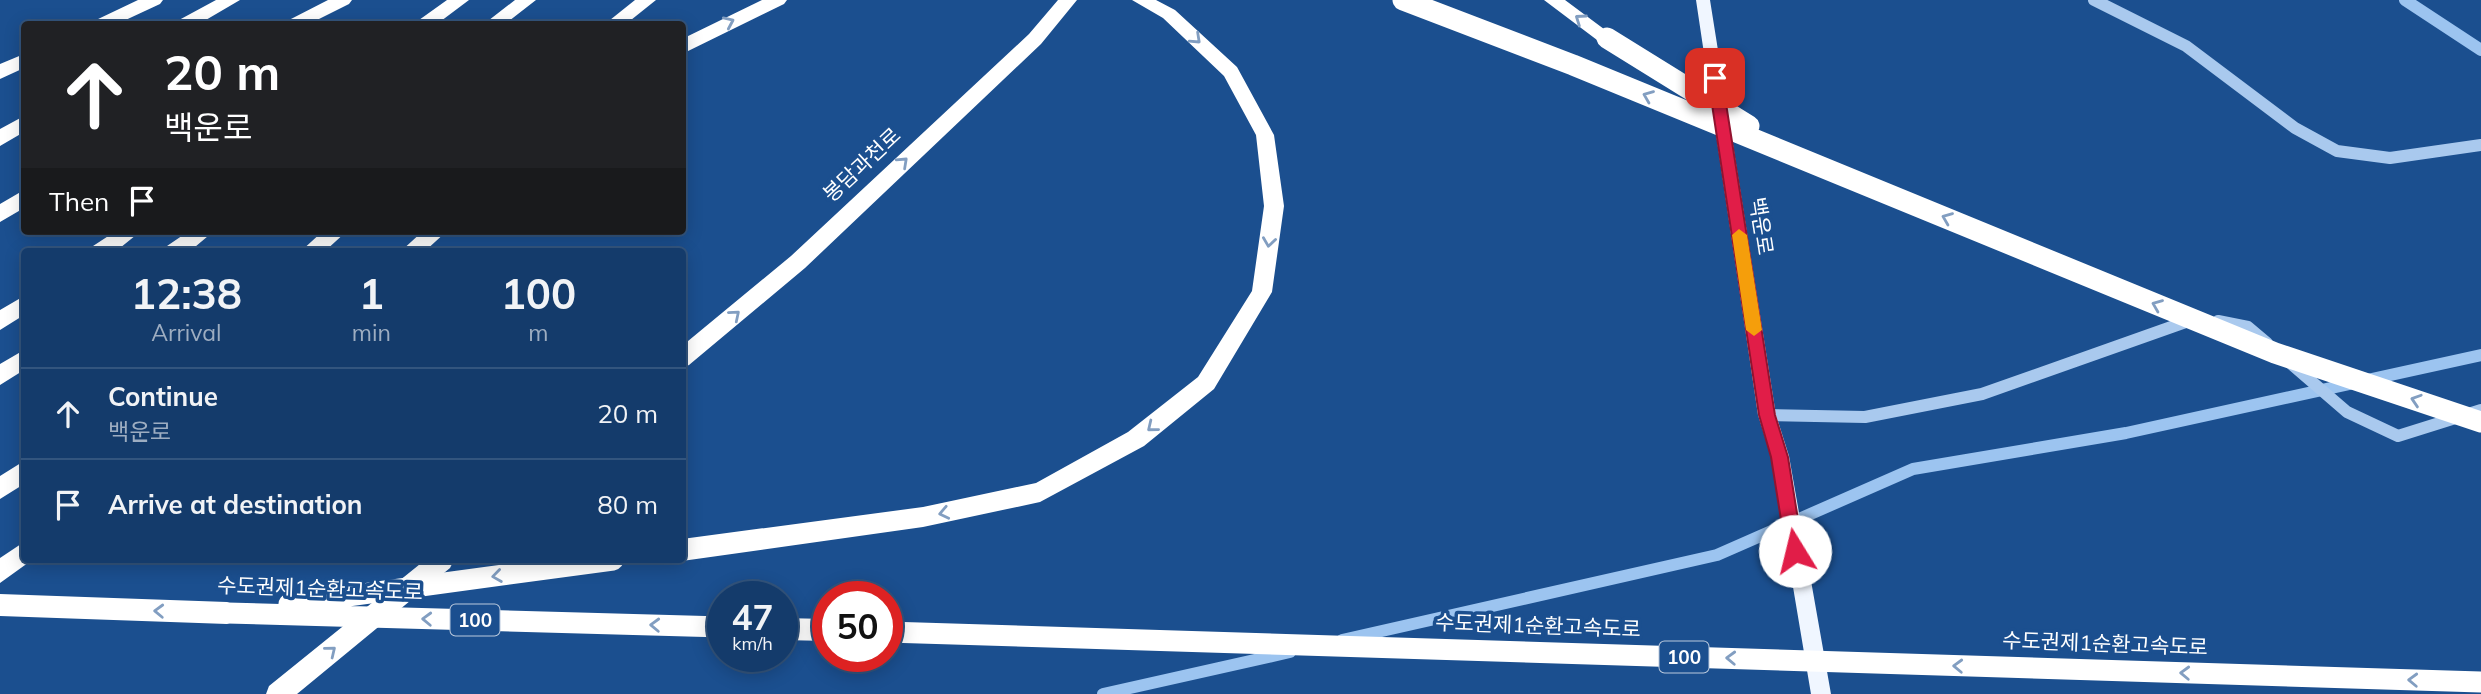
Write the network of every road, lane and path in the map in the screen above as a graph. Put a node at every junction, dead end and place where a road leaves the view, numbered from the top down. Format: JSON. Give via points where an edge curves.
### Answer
{"nodes":[{"id":1,"x":154,"y":0,"type":"edge"},
{"id":2,"x":232,"y":0,"type":"edge"},
{"id":3,"x":343,"y":0,"type":"edge"},
{"id":4,"x":460,"y":0,"type":"edge"},
{"id":5,"x":527,"y":0,"type":"edge"},
{"id":6,"x":647,"y":0,"type":"edge"},
{"id":7,"x":778,"y":0,"type":"edge"},
{"id":8,"x":1068,"y":0,"type":"edge"},
{"id":9,"x":1141,"y":0,"type":"edge"},
{"id":10,"x":1403,"y":0,"type":"edge"},
{"id":11,"x":1553,"y":0,"type":"edge"},
{"id":12,"x":1703,"y":0,"type":"edge"},
{"id":13,"x":2094,"y":0,"type":"edge"},
{"id":14,"x":108,"y":21,"type":"edge"},
{"id":15,"x":191,"y":21,"type":"edge"},
{"id":16,"x":301,"y":21,"type":"edge"},
{"id":17,"x":429,"y":21,"type":"edge"},
{"id":18,"x":497,"y":21,"type":"edge"},
{"id":19,"x":618,"y":21,"type":"edge"},
{"id":20,"x":686,"y":46,"type":"edge"},
{"id":21,"x":21,"y":62,"type":"edge"},
{"id":22,"x":0,"y":72,"type":"edge"},
{"id":23,"x":21,"y":125,"type":"edge"},
{"id":24,"x":0,"y":139,"type":"edge"},
{"id":25,"x":2480,"y":145,"type":"edge"},
{"id":26,"x":1802,"y":159,"type":"junction"},
{"id":27,"x":21,"y":200,"type":"edge"},
{"id":28,"x":0,"y":215,"type":"edge"},
{"id":29,"x":125,"y":235,"type":"edge"},
{"id":30,"x":198,"y":235,"type":"edge"},
{"id":31,"x":332,"y":235,"type":"edge"},
{"id":32,"x":432,"y":235,"type":"edge"},
{"id":33,"x":106,"y":248,"type":"edge"},
{"id":34,"x":180,"y":248,"type":"edge"},
{"id":35,"x":315,"y":248,"type":"edge"},
{"id":36,"x":415,"y":248,"type":"edge"},
{"id":37,"x":21,"y":306,"type":"edge"},
{"id":38,"x":0,"y":321,"type":"edge"},
{"id":39,"x":686,"y":356,"type":"edge"},
{"id":40,"x":21,"y":361,"type":"edge"},
{"id":41,"x":0,"y":376,"type":"edge"},
{"id":42,"x":2481,"y":410,"type":"edge"},
{"id":43,"x":1767,"y":415,"type":"junction"},
{"id":44,"x":2481,"y":422,"type":"edge"},
{"id":45,"x":21,"y":473,"type":"edge"},
{"id":46,"x":0,"y":489,"type":"edge"},
{"id":47,"x":686,"y":549,"type":"edge"},
{"id":48,"x":21,"y":555,"type":"edge"},
{"id":49,"x":438,"y":563,"type":"edge"},
{"id":50,"x":591,"y":563,"type":"edge"},
{"id":51,"x":0,"y":572,"type":"edge"},
{"id":52,"x":0,"y":605,"type":"edge"},
{"id":53,"x":228,"y":613,"type":"junction"},
{"id":54,"x":707,"y":627,"type":"edge"},
{"id":55,"x":903,"y":633,"type":"edge"},
{"id":56,"x":2481,"y":682,"type":"edge"},
{"id":57,"x":278,"y":694,"type":"edge"},
{"id":58,"x":1821,"y":694,"type":"edge"}],
"edges":[{"from":1,"to":14,"type":"highway"},
{"from":2,"to":15,"type":"highway"},
{"from":3,"to":16,"type":"highway"},
{"from":4,"to":17,"type":"highway"},
{"from":5,"to":18,"type":"highway"},
{"from":6,"to":19,"type":"highway"},
{"from":20,"to":7,"type":"highway","one_way":true},
{"from":39,"to":8,"type":"highway","name":"봉담과천로","one_way":true,"via":[[808,253],[1035,39]]},
{"from":9,"to":47,"type":"highway","one_way":true,"via":[[1169,14],[1231,72],[1265,135],[1274,206],[1262,292],[1206,383],[1136,439],[1041,492],[923,517]]},
{"from":26,"to":10,"type":"highway","one_way":true,"bridge":true},
{"from":26,"to":11,"type":"highway","one_way":true,"bridge":true},
{"from":12,"to":43,"type":"main road","name":"백운로"},
{"from":13,"to":25,"type":"lane","via":[[2127,13],[2199,54],[2328,146],[2358,156],[2403,159],[2438,149]]},
{"from":21,"to":22,"type":"highway"},
{"from":23,"to":24,"type":"highway"},
{"from":44,"to":26,"type":"highway","one_way":true,"bridge":true,"via":[[2275,353]]},
{"from":27,"to":28,"type":"highway"},
{"from":29,"to":33,"type":"highway"},
{"from":30,"to":34,"type":"highway"},
{"from":31,"to":35,"type":"highway"},
{"from":32,"to":36,"type":"highway"},
{"from":37,"to":38,"type":"highway"},
{"from":40,"to":41,"type":"highway"},
{"from":42,"to":43,"type":"lane","bridge":true,"via":[[2398,436],[2347,412],[2248,327],[2199,317],[1982,394],[1865,417]]},
{"from":43,"to":58,"type":"main road","name":"백운로","via":[[1780,457]]},
{"from":45,"to":46,"type":"highway"},
{"from":48,"to":51,"type":"highway"},
{"from":57,"to":49,"type":"highway","one_way":true,"bridge":true},
{"from":50,"to":53,"type":"highway","one_way":true,"bridge":true},
{"from":53,"to":52,"type":"highway","name":"수도권제1순환고속도로","number":"100","one_way":true},
{"from":54,"to":53,"type":"highway","name":"수도권제1순환고속도로","number":"100","one_way":true,"bridge":true},
{"from":56,"to":55,"type":"highway","name":"수도권제1순환고속도로","number":"100","one_way":true,"bridge":true}]}
